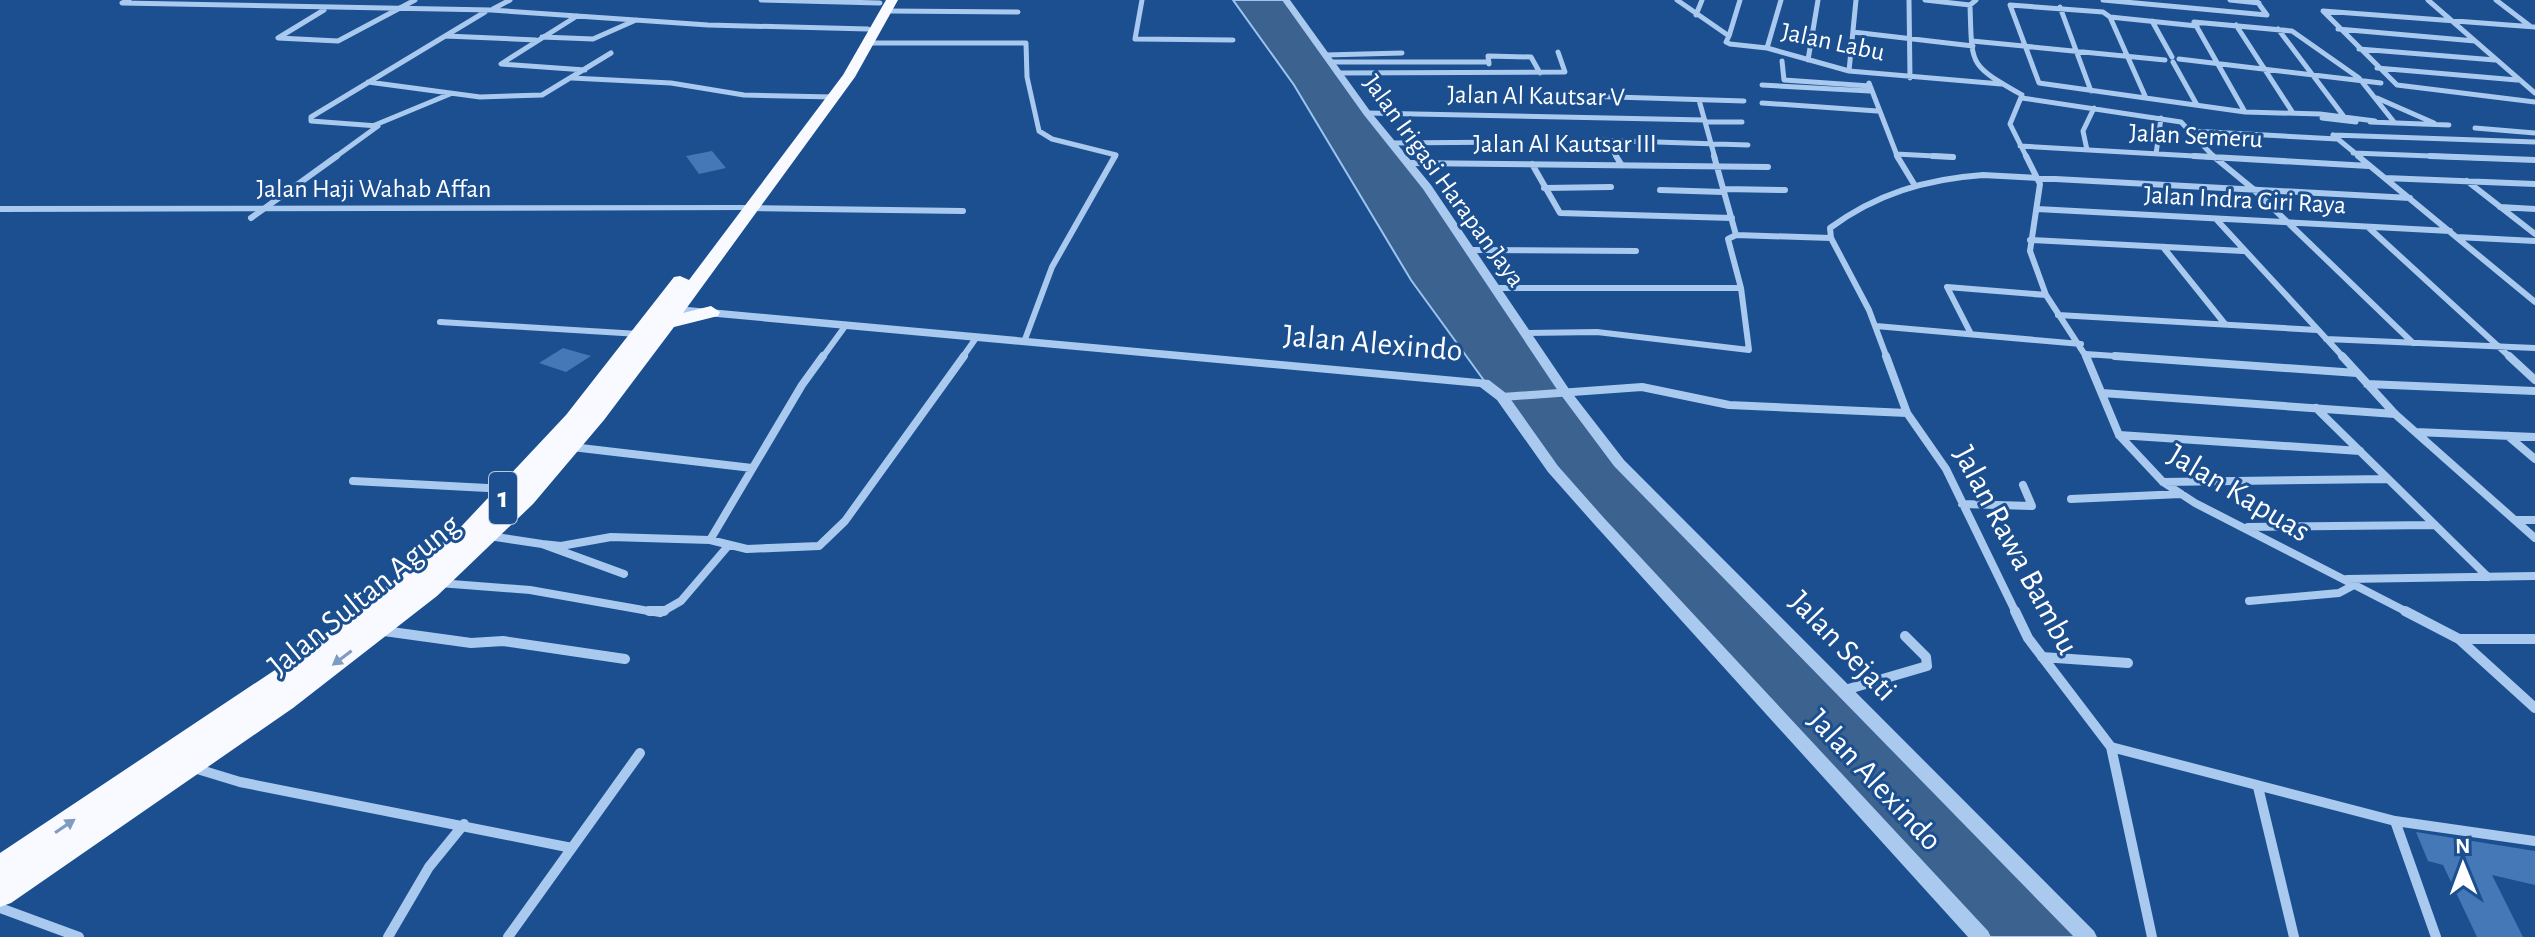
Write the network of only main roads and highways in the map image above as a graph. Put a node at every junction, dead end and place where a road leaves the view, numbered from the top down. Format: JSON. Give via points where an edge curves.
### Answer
{"nodes":[{"id":1,"x":885,"y":4,"type":"edge"},
{"id":2,"x":711,"y":312,"type":"road end"},
{"id":3,"x":664,"y":318,"type":"junction"},
{"id":4,"x":0,"y":869,"type":"edge"},
{"id":5,"x":0,"y":894,"type":"edge"}],
"edges":[{"from":1,"to":3,"type":"highway","name":"Jalan Sultan Agung","number":"1","via":[[870,36],[827,98]]},
{"from":2,"to":3,"type":"highway"},
{"from":4,"to":3,"type":"highway","name":"Jalan Sultan Agung","number":"1","one_way":true,"via":[[308,661],[464,537]]},
{"from":3,"to":5,"type":"highway","name":"Jalan Sultan Agung","number":"1","one_way":true,"via":[[571,447],[439,583],[189,766]]}]}
